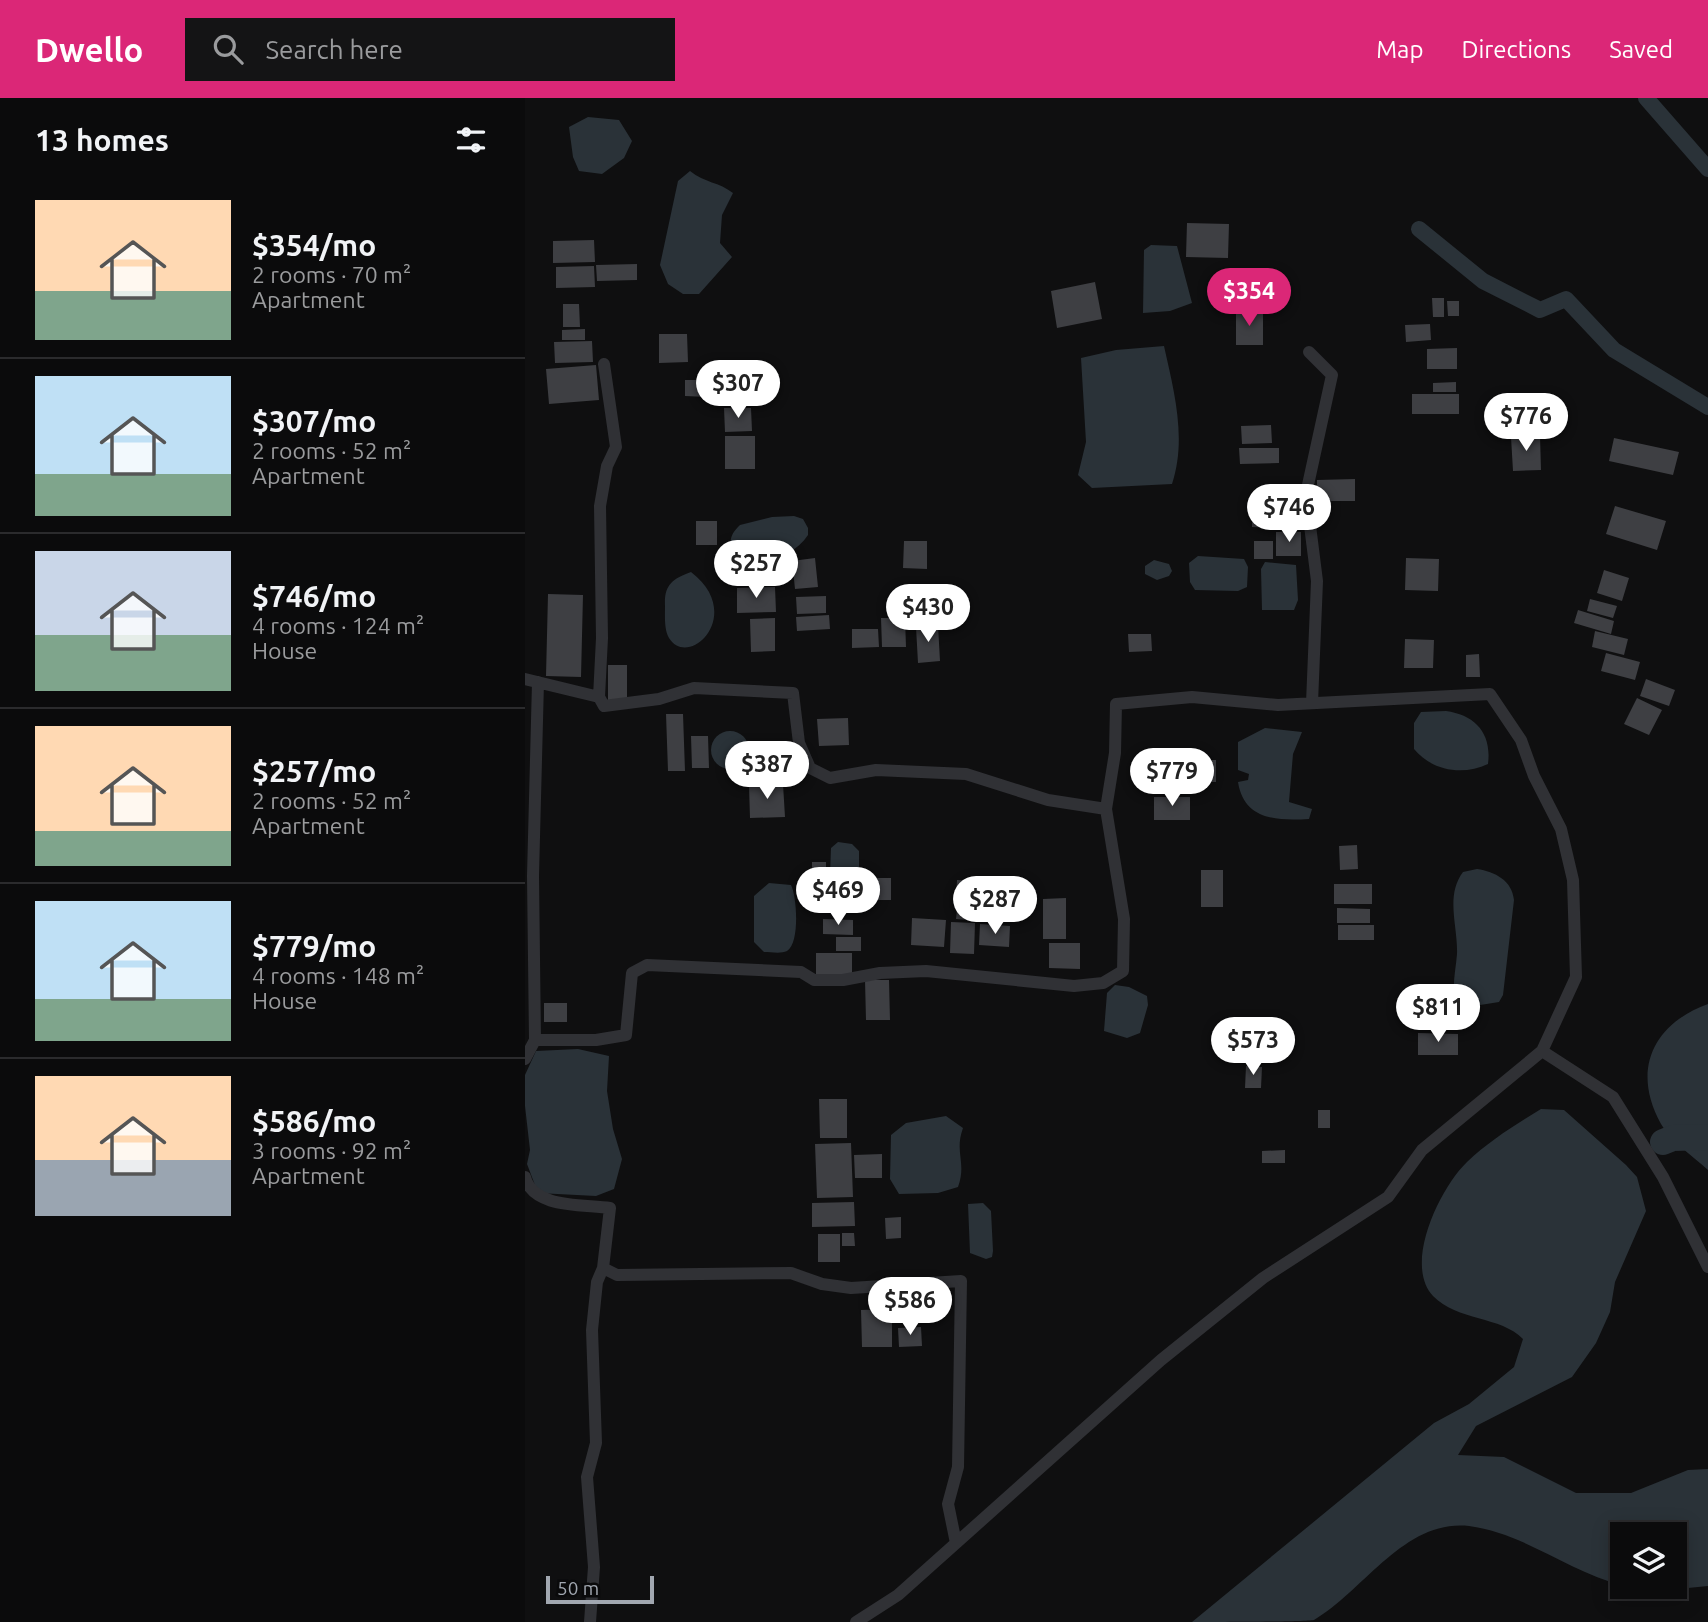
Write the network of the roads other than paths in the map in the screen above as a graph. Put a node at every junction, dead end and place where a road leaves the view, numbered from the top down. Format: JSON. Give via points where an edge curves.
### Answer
{"nodes":[{"id":1,"x":1309,"y":352,"type":"dead end"},
{"id":2,"x":604,"y":364,"type":"dead end"},
{"id":3,"x":531,"y":680,"type":"edge"},
{"id":4,"x":599,"y":697,"type":"junction"},
{"id":5,"x":1312,"y":703,"type":"junction"},
{"id":6,"x":1106,"y":809,"type":"junction"},
{"id":7,"x":535,"y":1040,"type":"junction"},
{"id":8,"x":1542,"y":1051,"type":"junction"},
{"id":9,"x":525,"y":1059,"type":"edge"},
{"id":10,"x":525,"y":1177,"type":"edge"},
{"id":11,"x":1708,"y":1267,"type":"edge"},
{"id":12,"x":603,"y":1268,"type":"junction"},
{"id":13,"x":956,"y":1543,"type":"junction"},
{"id":14,"x":590,"y":1622,"type":"edge"},
{"id":15,"x":856,"y":1622,"type":"edge"}],
"edges":[{"from":1,"to":5,"type":"street","via":[[1332,375],[1306,494],[1317,582]]},
{"from":2,"to":4,"type":"street","via":[[616,447],[607,466],[600,506],[603,613]]},
{"from":3,"to":4,"type":"street"},
{"from":3,"to":7,"type":"street"},
{"from":4,"to":6,"type":"street","via":[[604,706],[659,699],[694,688],[793,693],[799,743],[810,768],[830,778],[877,770],[942,772],[1048,800]]},
{"from":5,"to":6,"type":"street","via":[[1278,705],[1192,697],[1116,704],[1115,753]]},
{"from":5,"to":8,"type":"street","via":[[1490,694],[1521,740],[1561,829],[1573,880],[1576,977]]},
{"from":6,"to":7,"type":"street","via":[[1126,939],[1123,971],[1103,983],[1074,986],[926,971],[814,980],[801,972],[647,965],[632,973],[625,1035]]},
{"from":7,"to":9,"type":"street"},
{"from":8,"to":11,"type":"street","via":[[1613,1097],[1663,1177]]},
{"from":8,"to":13,"type":"street","via":[[1422,1150],[1388,1197],[1263,1278],[1161,1360]]},
{"from":10,"to":12,"type":"street","via":[[527,1187],[542,1199],[610,1208]]},
{"from":12,"to":13,"type":"street","via":[[617,1275],[791,1273],[851,1288],[961,1281],[958,1467],[949,1504]]},
{"from":12,"to":14,"type":"street","via":[[592,1329],[596,1443],[587,1477],[594,1567]]},
{"from":13,"to":15,"type":"street","via":[[898,1595]]}]}
